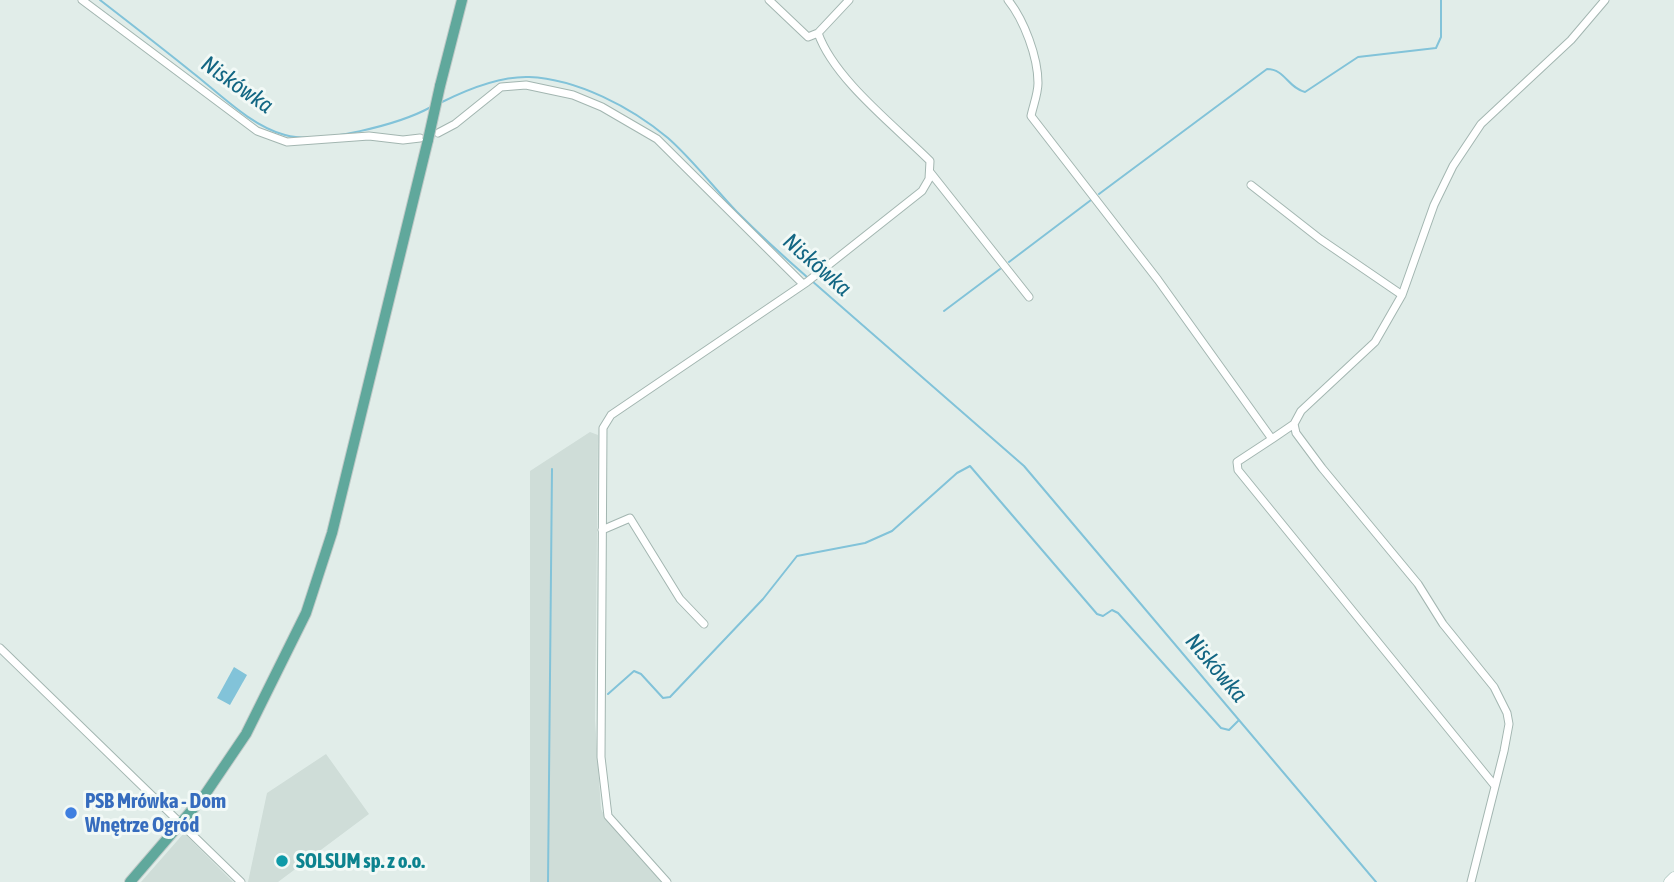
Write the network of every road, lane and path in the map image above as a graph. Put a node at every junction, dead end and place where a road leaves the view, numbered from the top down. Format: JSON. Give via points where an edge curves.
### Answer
{"nodes":[{"id":1,"x":82,"y":0,"type":"edge"},
{"id":2,"x":463,"y":0,"type":"edge"},
{"id":3,"x":769,"y":0,"type":"edge"},
{"id":4,"x":849,"y":0,"type":"edge"},
{"id":5,"x":1008,"y":0,"type":"edge"},
{"id":6,"x":1605,"y":0,"type":"edge"},
{"id":7,"x":818,"y":33,"type":"junction"},
{"id":8,"x":438,"y":133,"type":"dead end"},
{"id":9,"x":424,"y":139,"type":"junction"},
{"id":10,"x":930,"y":172,"type":"junction"},
{"id":11,"x":1251,"y":185,"type":"dead end"},
{"id":12,"x":805,"y":283,"type":"junction"},
{"id":13,"x":1402,"y":295,"type":"junction"},
{"id":14,"x":1028,"y":297,"type":"dead end"},
{"id":15,"x":1294,"y":424,"type":"junction"},
{"id":16,"x":1272,"y":439,"type":"junction"},
{"id":17,"x":602,"y":530,"type":"junction"},
{"id":18,"x":704,"y":624,"type":"dead end"},
{"id":19,"x":0,"y":648,"type":"edge"},
{"id":20,"x":1495,"y":786,"type":"junction"},
{"id":21,"x":181,"y":824,"type":"junction"},
{"id":22,"x":1674,"y":877,"type":"edge"},
{"id":23,"x":130,"y":882,"type":"edge"},
{"id":24,"x":241,"y":882,"type":"edge"},
{"id":25,"x":667,"y":882,"type":"edge"},
{"id":26,"x":1471,"y":882,"type":"edge"},
{"id":27,"x":1669,"y":882,"type":"edge"}],
"edges":[{"from":1,"to":9,"type":"street","via":[[257,131],[287,142],[369,136]]},
{"from":2,"to":9,"type":"main road","bridge":true},
{"from":3,"to":7,"type":"street","via":[[808,37]]},
{"from":4,"to":7,"type":"street"},
{"from":5,"to":16,"type":"street","via":[[1016,10],[1038,83],[1031,116],[1158,280]]},
{"from":6,"to":13,"type":"street","via":[[1571,40],[1481,124],[1434,205]]},
{"from":7,"to":10,"type":"street","via":[[824,50],[848,79],[930,162]]},
{"from":8,"to":12,"type":"street","via":[[501,87],[526,85],[573,95],[657,139]]},
{"from":9,"to":21,"type":"main road","via":[[367,398],[314,592],[295,642],[246,734]]},
{"from":10,"to":12,"type":"street","via":[[922,191]]},
{"from":10,"to":14,"type":"street"},
{"from":11,"to":13,"type":"street"},
{"from":12,"to":17,"type":"street","via":[[607,419]]},
{"from":13,"to":15,"type":"street","via":[[1376,342],[1301,411]]},
{"from":15,"to":16,"type":"street"},
{"from":15,"to":20,"type":"street","via":[[1322,468],[1418,584],[1499,695],[1509,724]]},
{"from":16,"to":20,"type":"street","via":[[1237,462],[1238,470]]},
{"from":17,"to":18,"type":"street","via":[[630,518],[680,599]]},
{"from":17,"to":25,"type":"street","via":[[601,757],[608,816]]},
{"from":19,"to":21,"type":"street"},
{"from":20,"to":26,"type":"street"},
{"from":21,"to":23,"type":"main road"},
{"from":21,"to":24,"type":"street"},
{"from":22,"to":27,"type":"street"}]}
